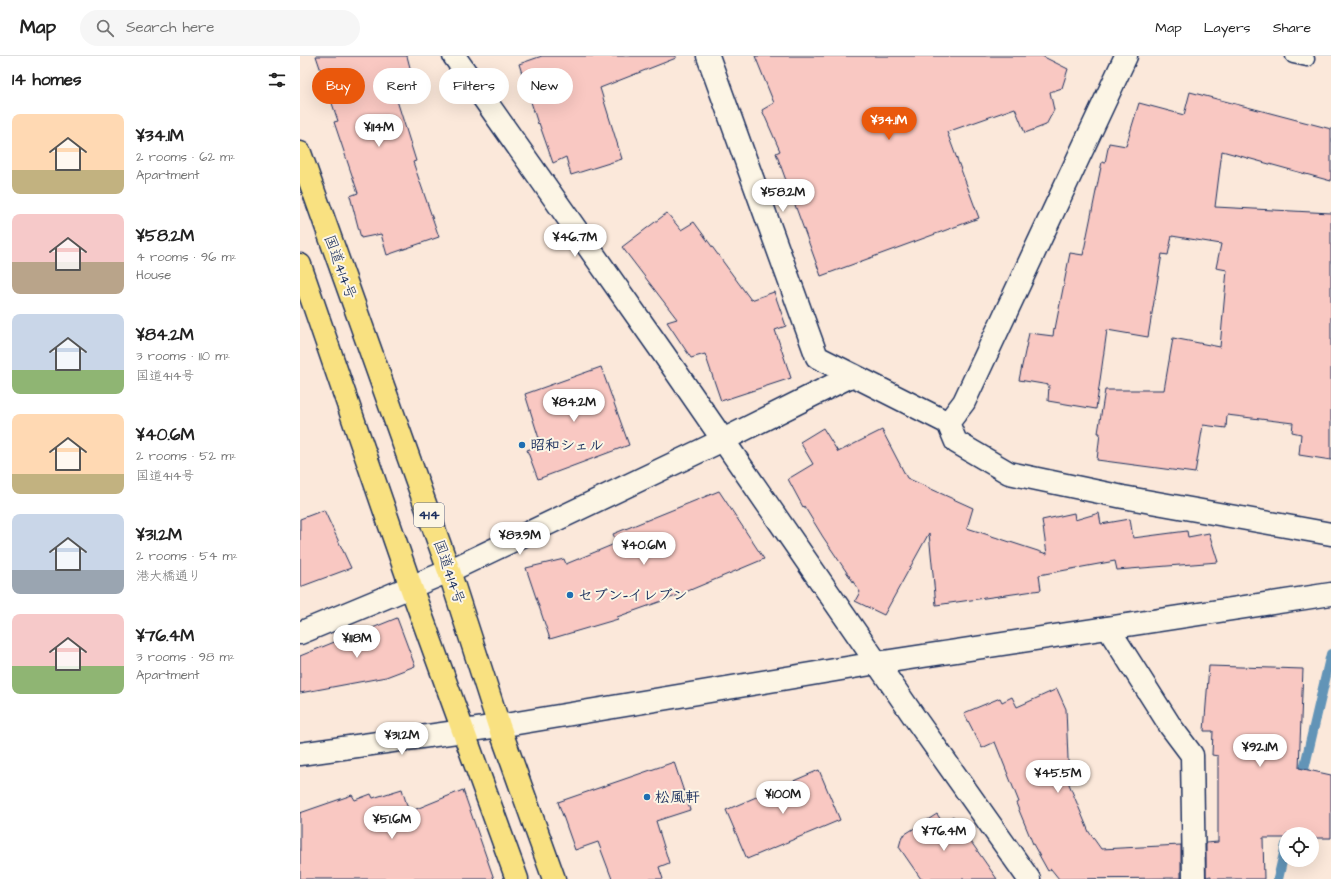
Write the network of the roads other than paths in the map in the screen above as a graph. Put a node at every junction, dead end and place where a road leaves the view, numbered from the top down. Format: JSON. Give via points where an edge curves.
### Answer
{"nodes":[{"id":1,"x":454,"y":56,"type":"edge"},
{"id":2,"x":708,"y":56,"type":"edge"},
{"id":3,"x":1126,"y":56,"type":"edge"},
{"id":4,"x":300,"y":153,"type":"edge"},
{"id":5,"x":300,"y":265,"type":"edge"},
{"id":6,"x":853,"y":375,"type":"junction"},
{"id":7,"x":948,"y":423,"type":"junction"},
{"id":8,"x":723,"y":440,"type":"junction"},
{"id":9,"x":1331,"y":534,"type":"edge"},
{"id":10,"x":449,"y":571,"type":"junction"},
{"id":11,"x":412,"y":587,"type":"junction"},
{"id":12,"x":1331,"y":594,"type":"edge"},
{"id":13,"x":1108,"y":628,"type":"junction"},
{"id":14,"x":300,"y":633,"type":"edge"},
{"id":15,"x":877,"y":663,"type":"junction"},
{"id":16,"x":499,"y":726,"type":"junction"},
{"id":17,"x":464,"y":730,"type":"junction"},
{"id":18,"x":300,"y":754,"type":"edge"},
{"id":19,"x":517,"y":879,"type":"edge"},
{"id":20,"x":554,"y":879,"type":"edge"},
{"id":21,"x":1029,"y":879,"type":"edge"},
{"id":22,"x":1194,"y":879,"type":"edge"}],
"edges":[{"from":1,"to":8,"type":"street"},
{"from":2,"to":6,"type":"street","via":[[817,357]]},
{"from":3,"to":7,"type":"street","via":[[964,402]]},
{"from":4,"to":10,"type":"highway","name":"国道414号","number":"414"},
{"from":5,"to":11,"type":"highway","number":"414"},
{"from":6,"to":7,"type":"street"},
{"from":6,"to":8,"type":"street"},
{"from":7,"to":9,"type":"street","via":[[956,442],[1009,472],[1123,497]]},
{"from":8,"to":10,"type":"street"},
{"from":8,"to":15,"type":"street"},
{"from":10,"to":11,"type":"street"},
{"from":10,"to":16,"type":"highway","name":"国道414号","number":"414"},
{"from":11,"to":14,"type":"street"},
{"from":11,"to":17,"type":"highway","number":"414"},
{"from":12,"to":13,"type":"street"},
{"from":13,"to":15,"type":"street"},
{"from":13,"to":22,"type":"street","via":[[1171,727],[1192,755]]},
{"from":15,"to":16,"type":"street"},
{"from":15,"to":21,"type":"street"},
{"from":16,"to":17,"type":"street"},
{"from":16,"to":20,"type":"highway","name":"国道414号","number":"414"},
{"from":17,"to":18,"type":"street"},
{"from":17,"to":19,"type":"highway","number":"414"}]}
